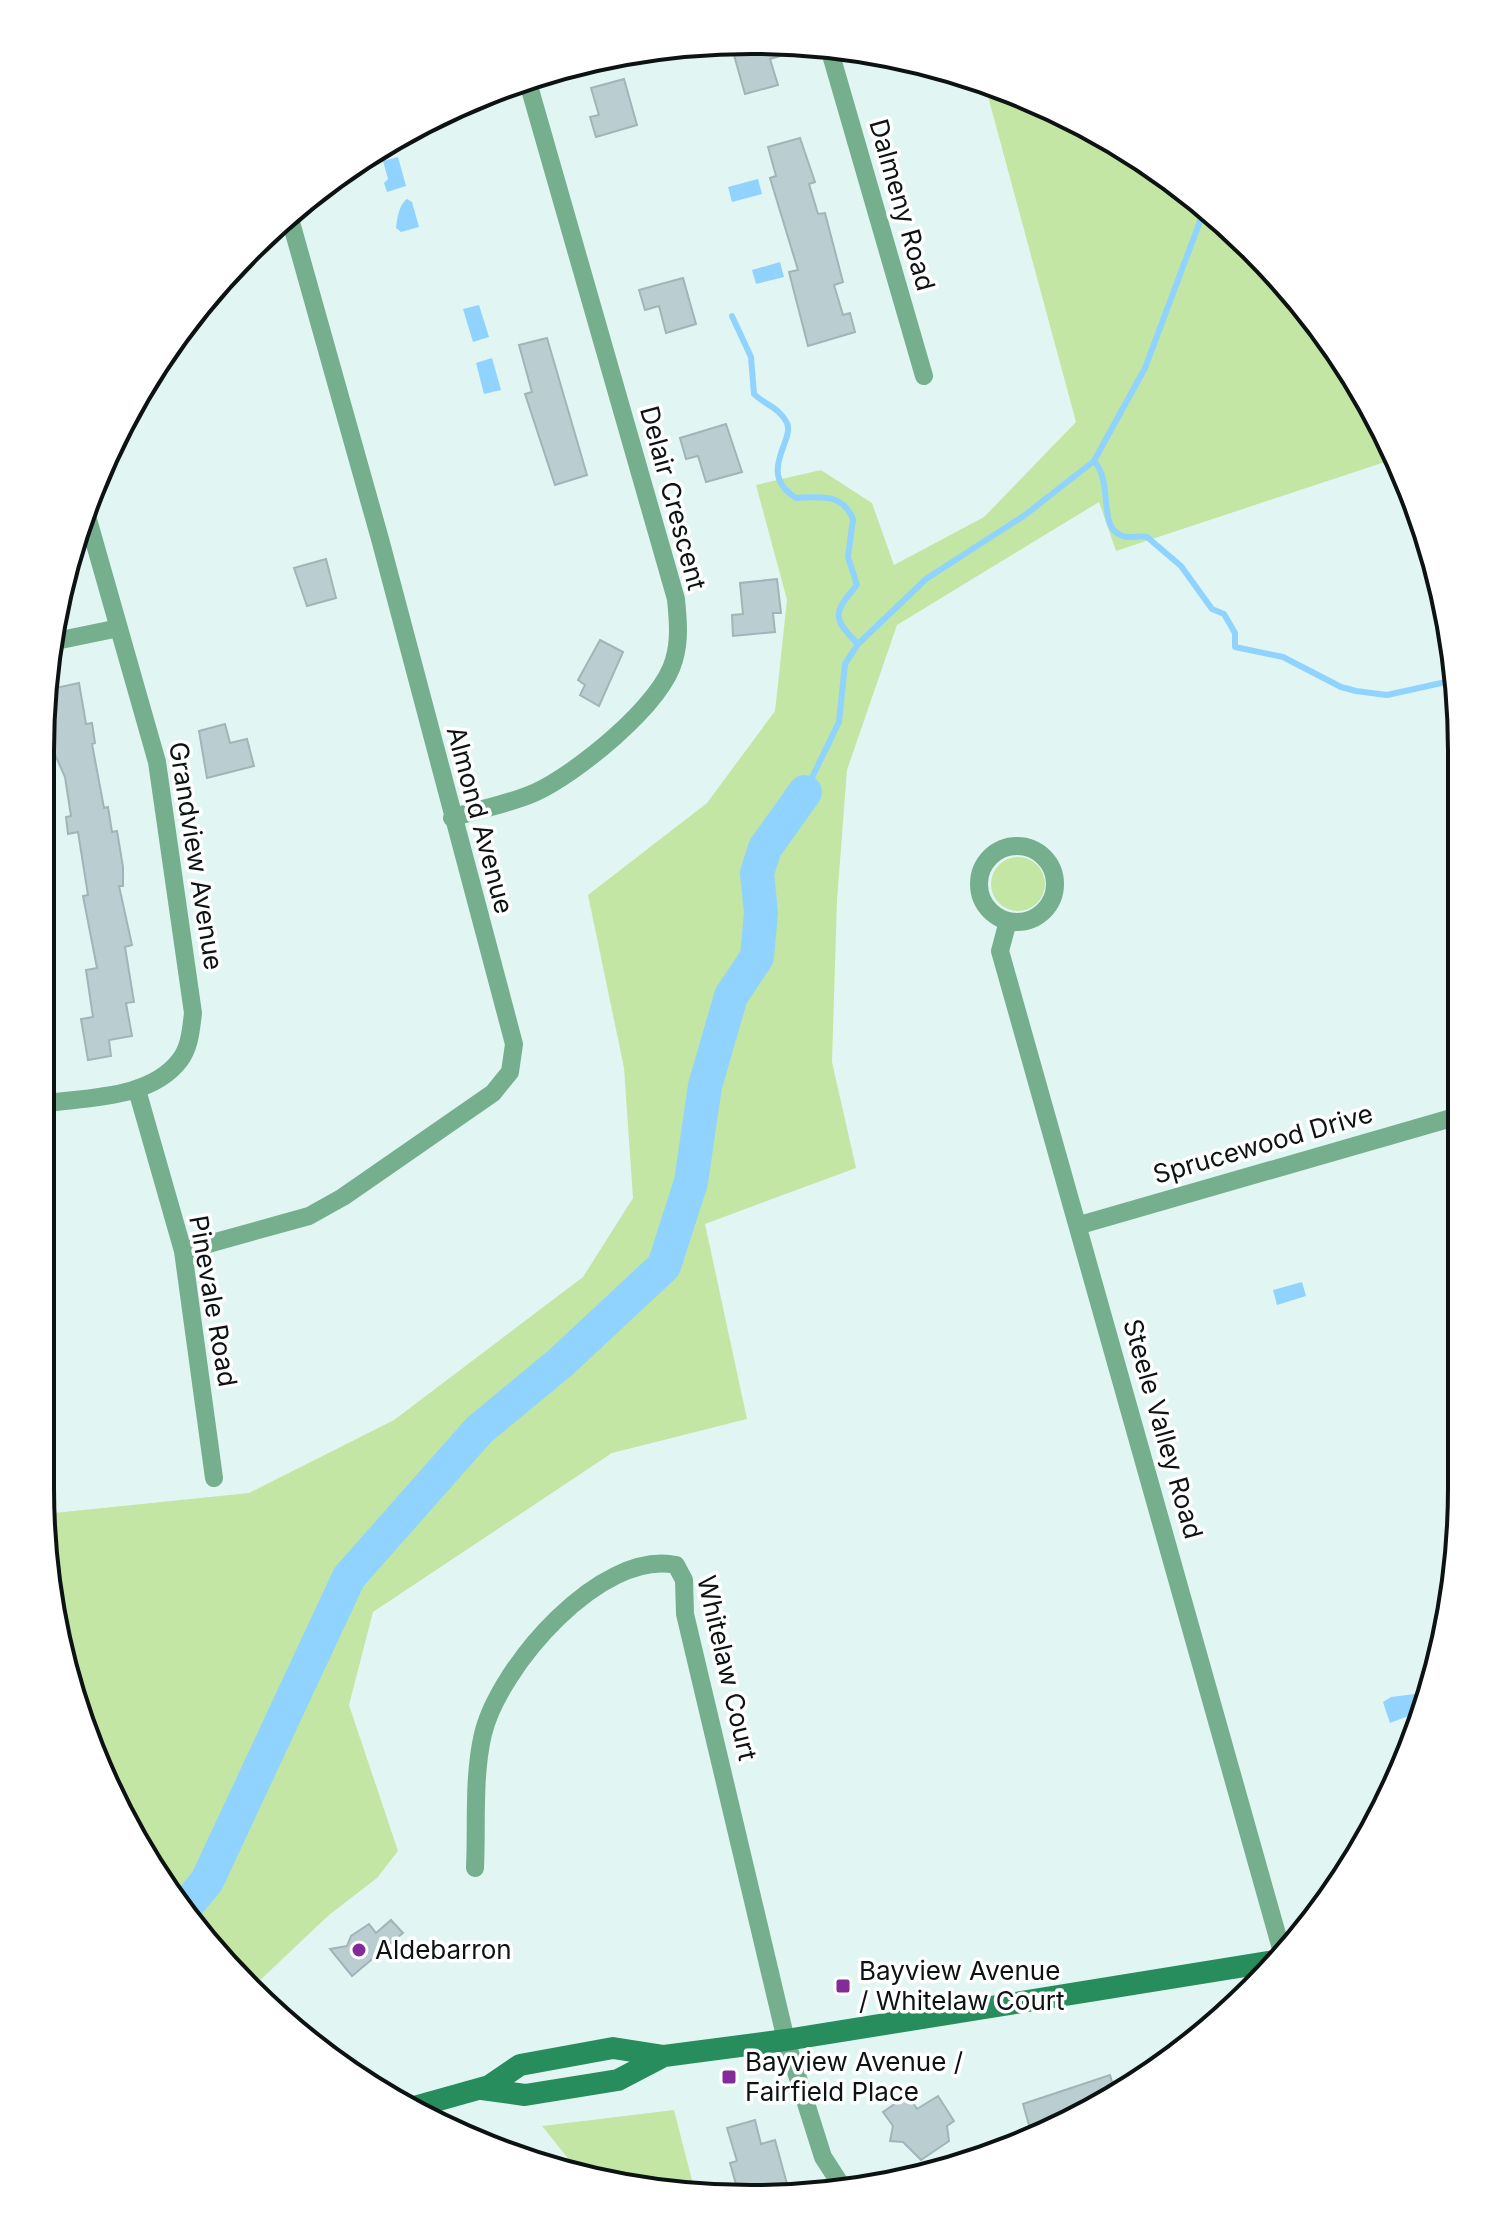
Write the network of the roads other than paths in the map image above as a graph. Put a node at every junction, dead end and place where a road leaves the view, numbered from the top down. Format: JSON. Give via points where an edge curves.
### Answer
{"nodes":[{"id":1,"x":832,"y":59,"type":"edge"},
{"id":2,"x":530,"y":90,"type":"edge"},
{"id":3,"x":292,"y":226,"type":"edge"},
{"id":4,"x":924,"y":376,"type":"dead end"},
{"id":5,"x":91,"y":528,"type":"edge"},
{"id":6,"x":119,"y":628,"type":"junction"},
{"id":7,"x":63,"y":639,"type":"edge"},
{"id":8,"x":452,"y":818,"type":"junction"},
{"id":9,"x":1008,"y":921,"type":"junction"},
{"id":10,"x":137,"y":1090,"type":"junction"},
{"id":11,"x":54,"y":1102,"type":"edge"},
{"id":12,"x":1448,"y":1119,"type":"edge"},
{"id":13,"x":1080,"y":1225,"type":"junction"},
{"id":14,"x":183,"y":1251,"type":"junction"},
{"id":15,"x":214,"y":1478,"type":"dead end"},
{"id":16,"x":475,"y":1868,"type":"dead end"},
{"id":17,"x":1279,"y":1943,"type":"edge"},
{"id":18,"x":1261,"y":1963,"type":"edge"},
{"id":19,"x":786,"y":2040,"type":"junction"},
{"id":20,"x":664,"y":2056,"type":"junction"},
{"id":21,"x":482,"y":2089,"type":"junction"},
{"id":22,"x":425,"y":2104,"type":"edge"},
{"id":23,"x":838,"y":2179,"type":"edge"}],
"edges":[{"from":1,"to":4,"type":"street","name":"Dalmeny Road"},
{"from":2,"to":8,"type":"street","name":"Delair Crescent","via":[[676,599],[679,633],[674,662],[649,705],[564,777],[532,794]]},
{"from":3,"to":8,"type":"street","name":"Almond Avenue"},
{"from":5,"to":6,"type":"street","name":"Grandview Avenue"},
{"from":6,"to":7,"type":"street"},
{"from":6,"to":10,"type":"street","name":"Grandview Avenue","via":[[164,799],[193,1013],[180,1060]]},
{"from":8,"to":14,"type":"street","name":"Almond Avenue","via":[[514,1044],[510,1072],[493,1093],[309,1216]]},
{"from":9,"to":9,"type":"street","via":[[987,909],[979,880],[993,854],[1021,845],[1047,859],[1056,888],[1042,914],[1028,921]]},
{"from":9,"to":13,"type":"street","name":"Steele Valley Road","via":[[1000,951]]},
{"from":10,"to":11,"type":"street","name":"Grandview Avenue"},
{"from":10,"to":14,"type":"street","name":"Pinevale Road"},
{"from":12,"to":13,"type":"street","name":"Sprucewood Drive"},
{"from":13,"to":17,"type":"street","name":"Steele Valley Road"},
{"from":14,"to":15,"type":"street","name":"Pinevale Road"},
{"from":16,"to":19,"type":"street","name":"Whitelaw Court","via":[[483,1735],[493,1707],[531,1649],[587,1592],[636,1566],[676,1565],[684,1580],[685,1614]]},
{"from":18,"to":19,"type":"main road"},
{"from":19,"to":20,"type":"main road"},
{"from":19,"to":23,"type":"street","via":[[823,2157]]},
{"from":20,"to":21,"type":"main road","via":[[618,2080],[525,2095]]},
{"from":20,"to":21,"type":"main road","via":[[613,2048],[527,2063]]},
{"from":21,"to":22,"type":"main road"}]}
